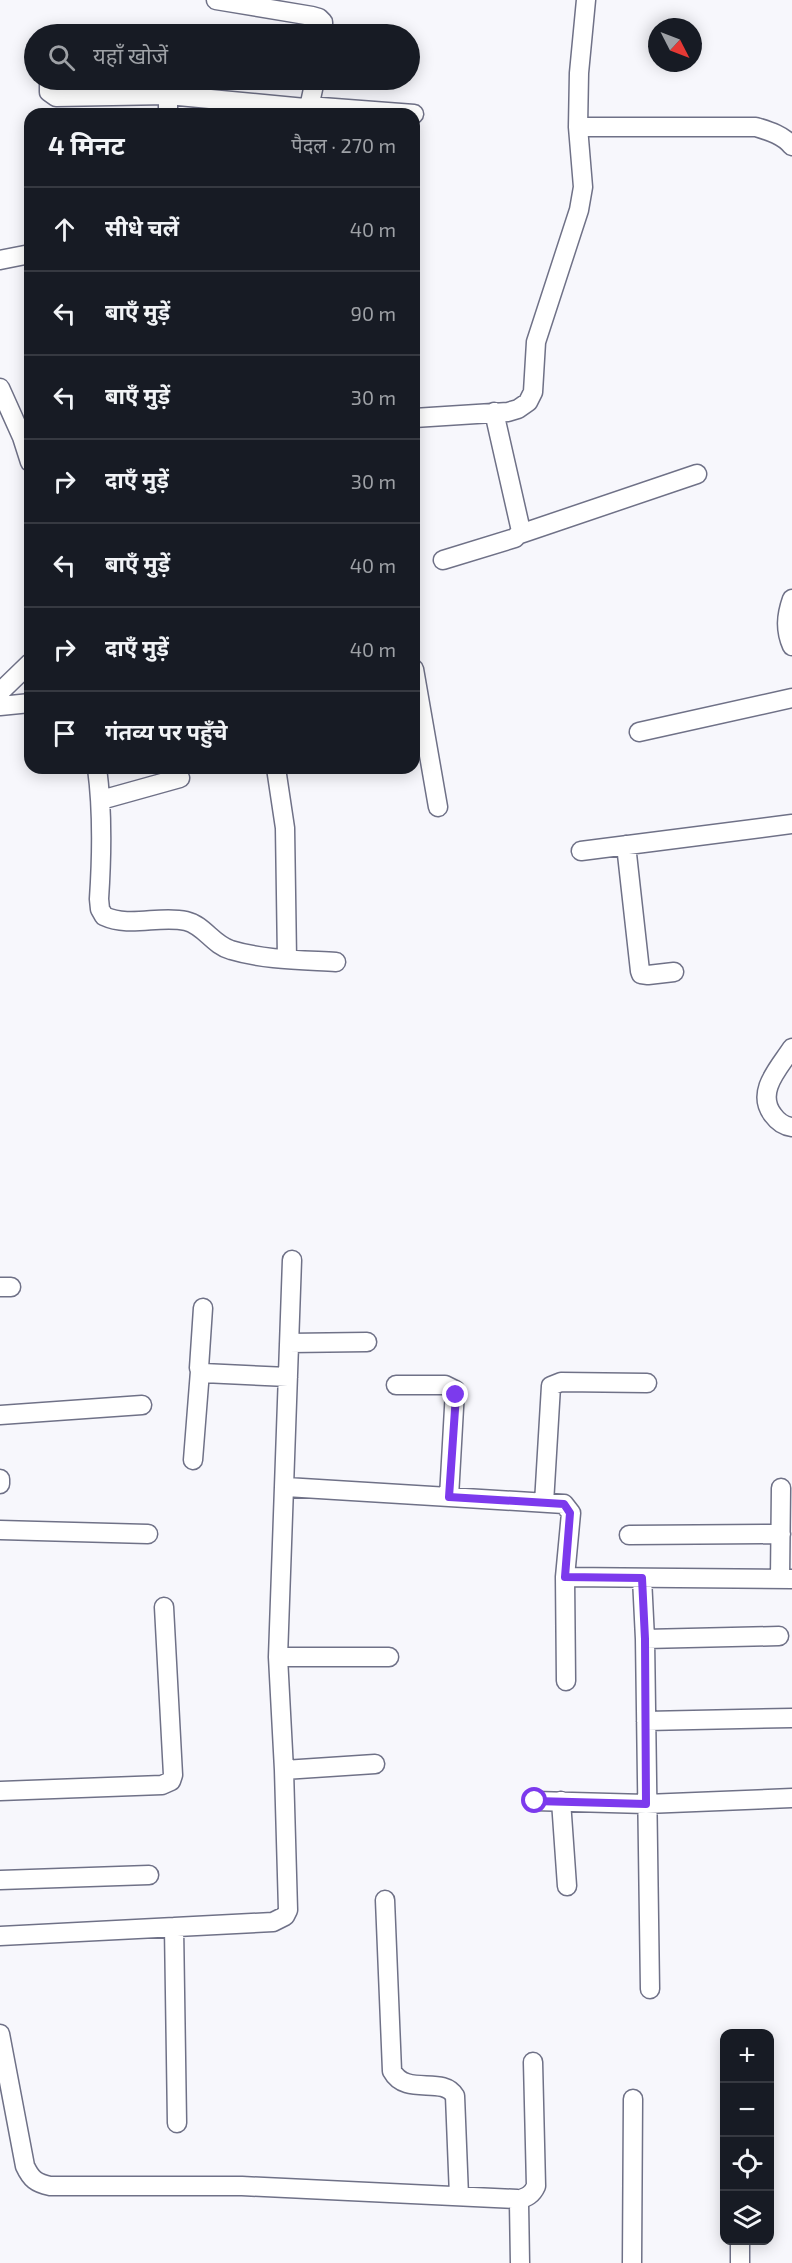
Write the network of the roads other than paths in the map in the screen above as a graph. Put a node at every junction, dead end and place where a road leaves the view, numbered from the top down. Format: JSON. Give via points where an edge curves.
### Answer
{"nodes":[{"id":1,"x":216,"y":0,"type":"edge"},
{"id":2,"x":586,"y":0,"type":"edge"},
{"id":3,"x":322,"y":24,"type":"edge"},
{"id":4,"x":49,"y":90,"type":"edge"},
{"id":5,"x":313,"y":90,"type":"edge"},
{"id":6,"x":168,"y":95,"type":"junction"},
{"id":7,"x":308,"y":106,"type":"junction"},
{"id":8,"x":168,"y":108,"type":"edge"},
{"id":9,"x":335,"y":108,"type":"edge"},
{"id":10,"x":578,"y":126,"type":"junction"},
{"id":11,"x":792,"y":146,"type":"edge"},
{"id":12,"x":24,"y":255,"type":"edge"},
{"id":13,"x":0,"y":260,"type":"edge"},
{"id":14,"x":0,"y":388,"type":"edge"},
{"id":15,"x":494,"y":412,"type":"junction"},
{"id":16,"x":420,"y":418,"type":"edge"},
{"id":17,"x":24,"y":443,"type":"edge"},
{"id":18,"x":697,"y":474,"type":"dead end"},
{"id":19,"x":519,"y":534,"type":"junction"},
{"id":20,"x":443,"y":560,"type":"dead end"},
{"id":21,"x":792,"y":599,"type":"edge"},
{"id":22,"x":792,"y":646,"type":"edge"},
{"id":23,"x":24,"y":669,"type":"edge"},
{"id":24,"x":0,"y":692,"type":"edge"},
{"id":25,"x":792,"y":698,"type":"edge"},
{"id":26,"x":24,"y":704,"type":"edge"},
{"id":27,"x":420,"y":704,"type":"edge"},
{"id":28,"x":0,"y":706,"type":"edge"},
{"id":29,"x":639,"y":732,"type":"dead end"},
{"id":30,"x":98,"y":774,"type":"edge"},
{"id":31,"x":277,"y":774,"type":"edge"},
{"id":32,"x":180,"y":778,"type":"dead end"},
{"id":33,"x":101,"y":800,"type":"junction"},
{"id":34,"x":438,"y":807,"type":"dead end"},
{"id":35,"x":792,"y":824,"type":"edge"},
{"id":36,"x":626,"y":845,"type":"junction"},
{"id":37,"x":581,"y":851,"type":"dead end"},
{"id":38,"x":287,"y":959,"type":"junction"},
{"id":39,"x":336,"y":962,"type":"dead end"},
{"id":40,"x":674,"y":972,"type":"dead end"},
{"id":41,"x":792,"y":1048,"type":"edge"},
{"id":42,"x":792,"y":1127,"type":"edge"},
{"id":43,"x":292,"y":1260,"type":"dead end"},
{"id":44,"x":203,"y":1308,"type":"dead end"},
{"id":45,"x":289,"y":1342,"type":"junction"},
{"id":46,"x":367,"y":1342,"type":"dead end"},
{"id":47,"x":200,"y":1371,"type":"junction"},
{"id":48,"x":288,"y":1377,"type":"junction"},
{"id":49,"x":647,"y":1383,"type":"dead end"},
{"id":50,"x":396,"y":1385,"type":"dead end"},
{"id":51,"x":142,"y":1405,"type":"dead end"},
{"id":52,"x":0,"y":1415,"type":"edge"},
{"id":53,"x":193,"y":1460,"type":"dead end"},
{"id":54,"x":0,"y":1479,"type":"edge"},
{"id":55,"x":0,"y":1485,"type":"edge"},
{"id":56,"x":286,"y":1487,"type":"junction"},
{"id":57,"x":781,"y":1488,"type":"dead end"},
{"id":58,"x":449,"y":1497,"type":"junction"},
{"id":59,"x":544,"y":1503,"type":"junction"},
{"id":60,"x":0,"y":1530,"type":"edge"},
{"id":61,"x":148,"y":1534,"type":"dead end"},
{"id":62,"x":781,"y":1534,"type":"junction"},
{"id":63,"x":629,"y":1535,"type":"dead end"},
{"id":64,"x":565,"y":1577,"type":"junction"},
{"id":65,"x":642,"y":1578,"type":"junction"},
{"id":66,"x":786,"y":1580,"type":"edge"},
{"id":67,"x":164,"y":1606,"type":"dead end"},
{"id":68,"x":779,"y":1636,"type":"dead end"},
{"id":69,"x":645,"y":1639,"type":"junction"},
{"id":70,"x":278,"y":1657,"type":"junction"},
{"id":71,"x":388,"y":1657,"type":"dead end"},
{"id":72,"x":566,"y":1681,"type":"dead end"},
{"id":73,"x":792,"y":1718,"type":"edge"},
{"id":74,"x":646,"y":1721,"type":"junction"},
{"id":75,"x":375,"y":1764,"type":"dead end"},
{"id":76,"x":284,"y":1770,"type":"junction"},
{"id":77,"x":0,"y":1791,"type":"edge"},
{"id":78,"x":792,"y":1798,"type":"edge"},
{"id":79,"x":535,"y":1801,"type":"dead end"},
{"id":80,"x":561,"y":1802,"type":"junction"},
{"id":81,"x":646,"y":1804,"type":"junction"},
{"id":82,"x":149,"y":1875,"type":"dead end"},
{"id":83,"x":0,"y":1880,"type":"edge"},
{"id":84,"x":567,"y":1886,"type":"dead end"},
{"id":85,"x":385,"y":1900,"type":"dead end"},
{"id":86,"x":174,"y":1927,"type":"junction"},
{"id":87,"x":0,"y":1936,"type":"edge"},
{"id":88,"x":650,"y":1989,"type":"dead end"},
{"id":89,"x":0,"y":2034,"type":"edge"},
{"id":90,"x":533,"y":2062,"type":"dead end"},
{"id":91,"x":633,"y":2098,"type":"dead end"},
{"id":92,"x":177,"y":2123,"type":"dead end"},
{"id":93,"x":459,"y":2196,"type":"junction"},
{"id":94,"x":518,"y":2200,"type":"junction"},
{"id":95,"x":740,"y":2245,"type":"edge"},
{"id":96,"x":520,"y":2263,"type":"edge"},
{"id":97,"x":632,"y":2263,"type":"edge"},
{"id":98,"x":740,"y":2263,"type":"edge"}],
"edges":[{"from":1,"to":3,"type":"street","via":[[319,18]]},
{"from":2,"to":10,"type":"street"},
{"from":4,"to":6,"type":"street","via":[[56,97]]},
{"from":5,"to":7,"type":"street"},
{"from":6,"to":7,"type":"street"},
{"from":6,"to":8,"type":"street"},
{"from":7,"to":9,"type":"street"},
{"from":10,"to":11,"type":"street","via":[[756,127],[788,140]]},
{"from":10,"to":15,"type":"street","via":[[583,187],[536,342],[533,392],[518,409]]},
{"from":12,"to":13,"type":"street"},
{"from":14,"to":17,"type":"street"},
{"from":15,"to":16,"type":"street"},
{"from":15,"to":19,"type":"street"},
{"from":18,"to":19,"type":"street"},
{"from":19,"to":20,"type":"street"},
{"from":21,"to":22,"type":"street","via":[[786,619],[786,634]]},
{"from":23,"to":24,"type":"street"},
{"from":25,"to":29,"type":"street"},
{"from":26,"to":28,"type":"street"},
{"from":27,"to":34,"type":"street"},
{"from":30,"to":33,"type":"street"},
{"from":31,"to":38,"type":"street","via":[[285,828]]},
{"from":32,"to":33,"type":"street"},
{"from":33,"to":38,"type":"street","via":[[99,899],[104,915],[122,921],[189,921],[230,950]]},
{"from":35,"to":36,"type":"street"},
{"from":36,"to":37,"type":"street"},
{"from":36,"to":40,"type":"street","via":[[641,974]]},
{"from":38,"to":39,"type":"street"},
{"from":41,"to":42,"type":"street","via":[[769,1084],[765,1098],[767,1108],[779,1123]]},
{"from":43,"to":45,"type":"street"},
{"from":44,"to":47,"type":"street"},
{"from":45,"to":46,"type":"street"},
{"from":45,"to":48,"type":"street"},
{"from":47,"to":48,"type":"street"},
{"from":47,"to":53,"type":"street"},
{"from":48,"to":56,"type":"street"},
{"from":49,"to":59,"type":"street","via":[[561,1382],[551,1386]]},
{"from":50,"to":58,"type":"street","via":[[445,1385],[455,1390]]},
{"from":51,"to":52,"type":"street"},
{"from":54,"to":55,"type":"street"},
{"from":56,"to":58,"type":"street"},
{"from":56,"to":70,"type":"street"},
{"from":57,"to":62,"type":"street"},
{"from":58,"to":59,"type":"street"},
{"from":59,"to":64,"type":"street","via":[[564,1504],[570,1513]]},
{"from":60,"to":61,"type":"street"},
{"from":62,"to":63,"type":"street"},
{"from":62,"to":66,"type":"street"},
{"from":64,"to":65,"type":"street"},
{"from":64,"to":72,"type":"street"},
{"from":65,"to":66,"type":"street"},
{"from":65,"to":69,"type":"street"},
{"from":67,"to":77,"type":"street","via":[[171,1781],[162,1785]]},
{"from":68,"to":69,"type":"street"},
{"from":69,"to":74,"type":"street"},
{"from":70,"to":71,"type":"street"},
{"from":70,"to":76,"type":"street"},
{"from":73,"to":74,"type":"street"},
{"from":74,"to":81,"type":"street"},
{"from":75,"to":76,"type":"street"},
{"from":76,"to":86,"type":"street","via":[[288,1910],[285,1916],[273,1922]]},
{"from":78,"to":81,"type":"street"},
{"from":79,"to":80,"type":"street"},
{"from":80,"to":81,"type":"street"},
{"from":80,"to":84,"type":"street"},
{"from":81,"to":88,"type":"street"},
{"from":82,"to":83,"type":"street"},
{"from":85,"to":93,"type":"street","via":[[392,2071],[404,2083],[447,2088],[455,2096]]},
{"from":86,"to":87,"type":"street"},
{"from":86,"to":92,"type":"street"},
{"from":89,"to":93,"type":"street","via":[[25,2166],[31,2179],[39,2184],[242,2186]]},
{"from":90,"to":94,"type":"street","via":[[536,2186],[528,2197]]},
{"from":91,"to":97,"type":"street"},
{"from":93,"to":94,"type":"street"},
{"from":94,"to":96,"type":"street"},
{"from":95,"to":98,"type":"street"}]}
